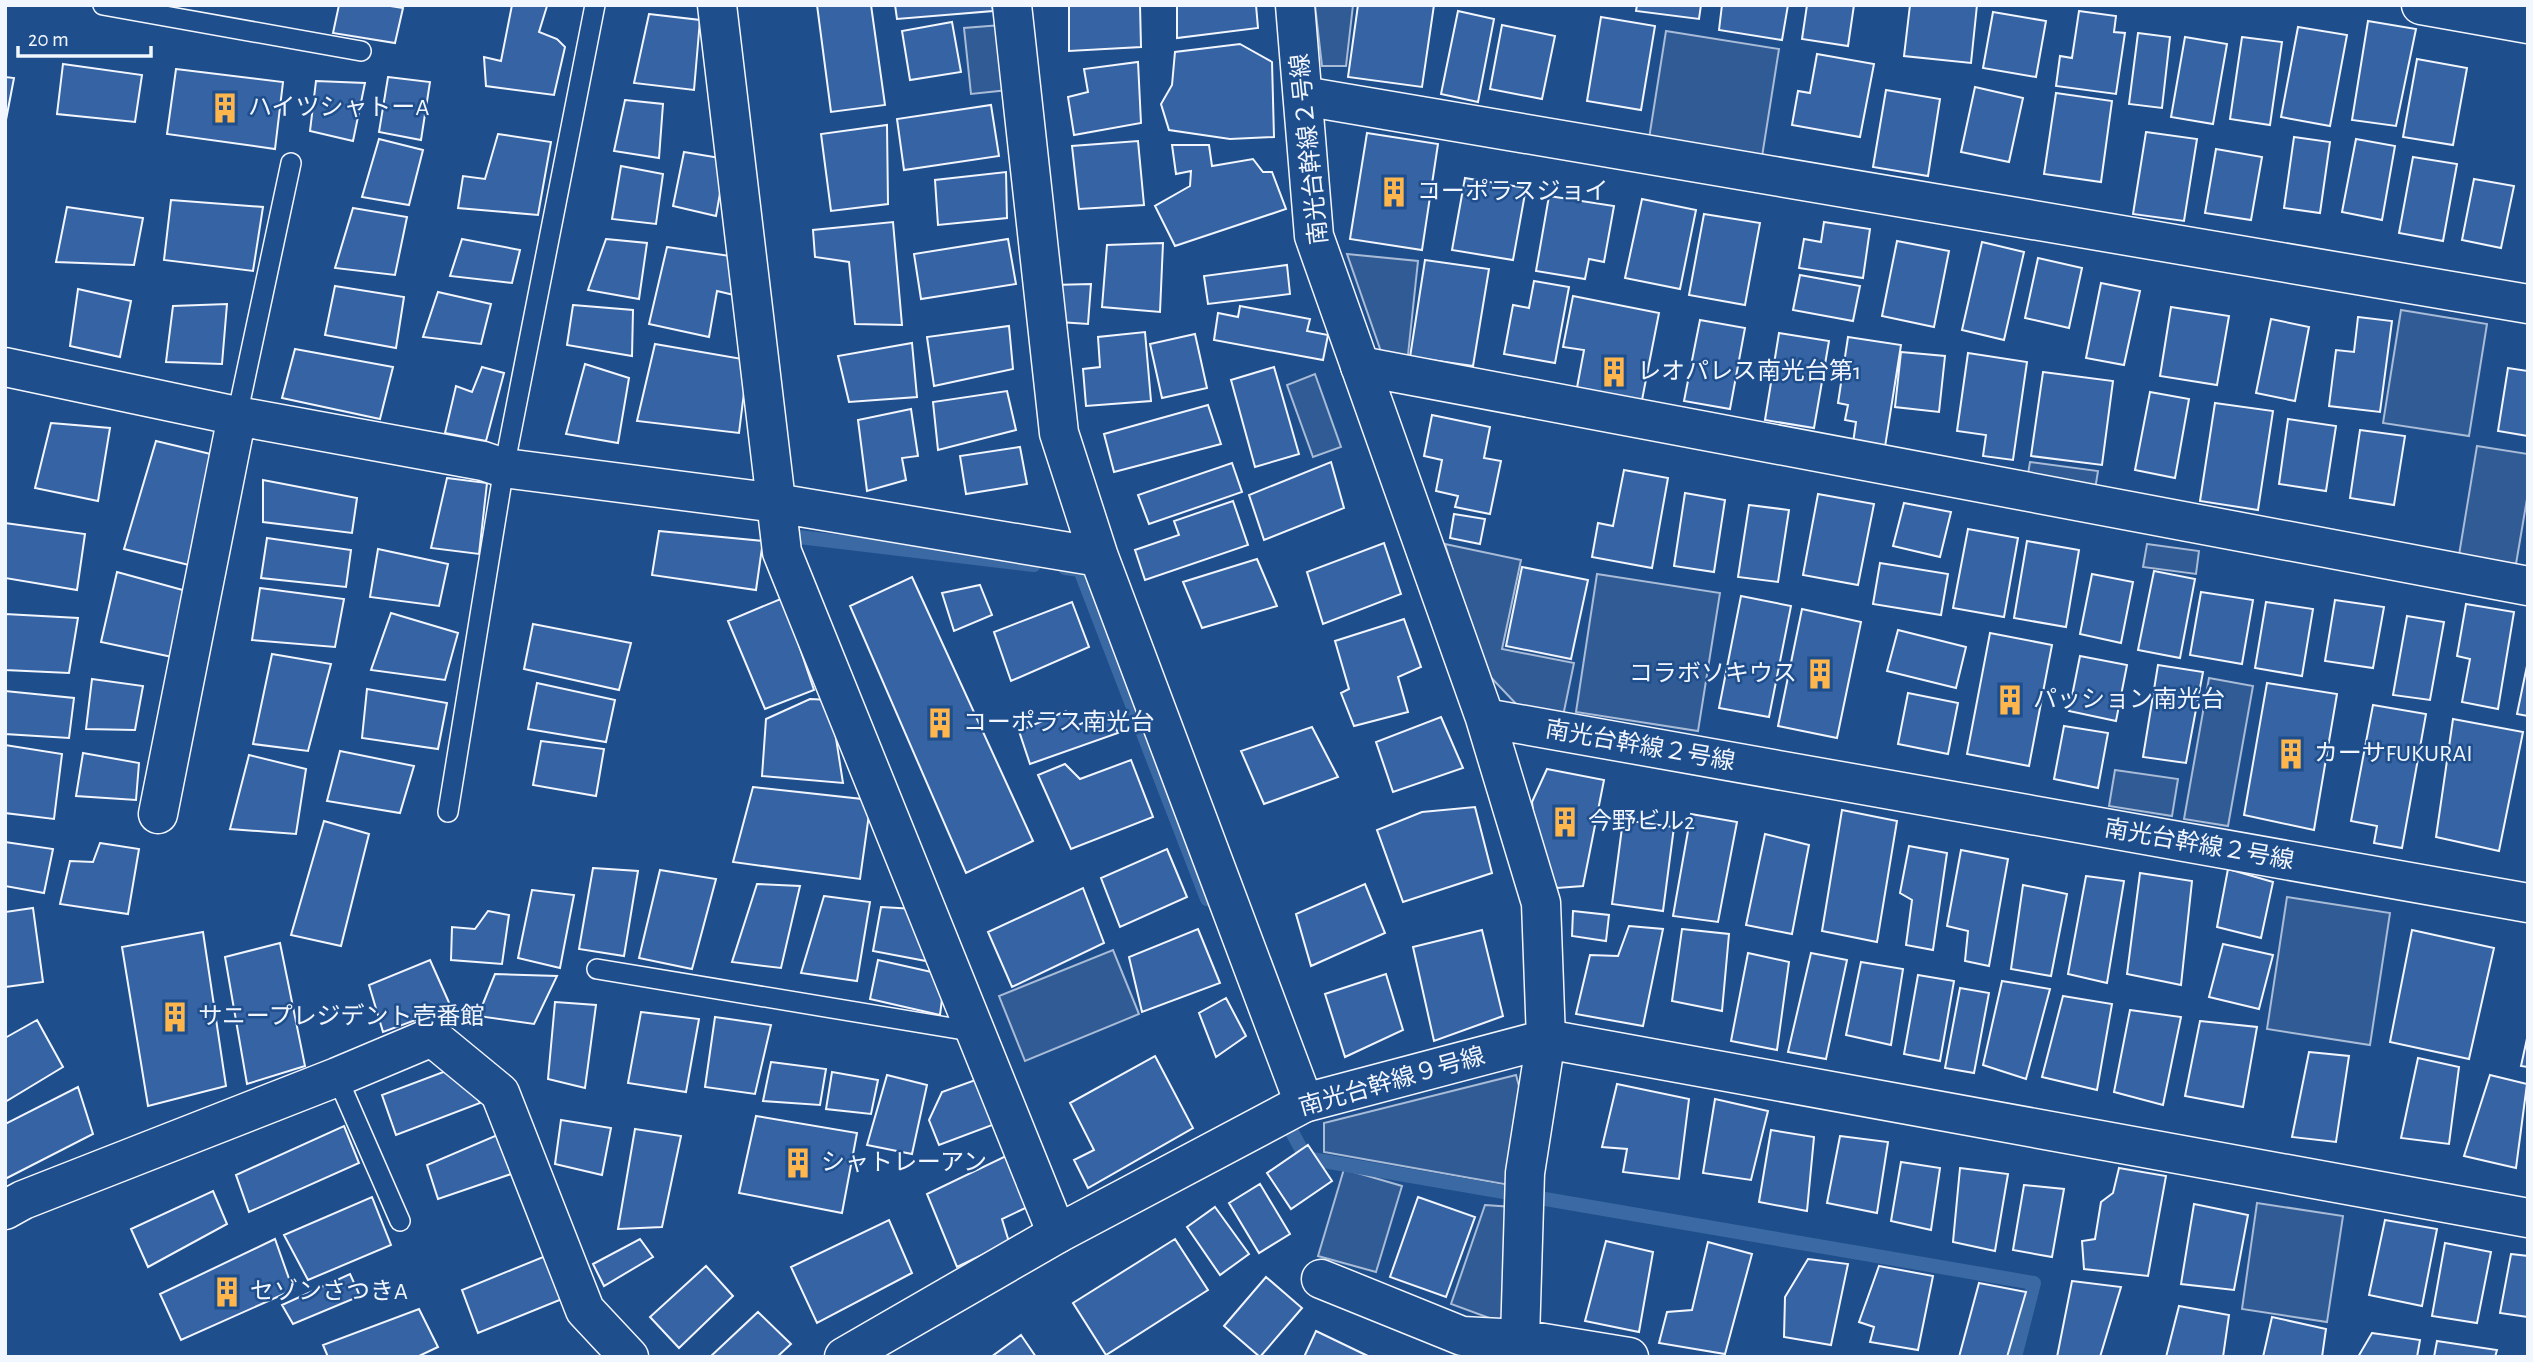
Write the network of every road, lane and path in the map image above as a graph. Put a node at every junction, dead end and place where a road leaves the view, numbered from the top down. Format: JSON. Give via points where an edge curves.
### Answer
{"nodes":[{"id":1,"x":103,"y":5,"type":"edge"},
{"id":2,"x":595,"y":5,"type":"edge"},
{"id":3,"x":717,"y":5,"type":"edge"},
{"id":4,"x":1012,"y":5,"type":"edge"},
{"id":5,"x":1295,"y":5,"type":"edge"},
{"id":6,"x":2421,"y":5,"type":"edge"},
{"id":7,"x":2528,"y":24,"type":"edge"},
{"id":8,"x":361,"y":51,"type":"dead end"},
{"id":9,"x":1303,"y":96,"type":"junction"},
{"id":10,"x":292,"y":163,"type":"dead end"},
{"id":11,"x":2528,"y":304,"type":"edge"},
{"id":12,"x":1360,"y":366,"type":"junction"},
{"id":13,"x":5,"y":367,"type":"edge"},
{"id":14,"x":237,"y":416,"type":"junction"},
{"id":15,"x":504,"y":468,"type":"junction"},
{"id":16,"x":776,"y":503,"type":"junction"},
{"id":17,"x":1099,"y":557,"type":"junction"},
{"id":18,"x":2528,"y":586,"type":"edge"},
{"id":19,"x":1485,"y":718,"type":"junction"},
{"id":20,"x":448,"y":812,"type":"dead end"},
{"id":21,"x":158,"y":814,"type":"dead end"},
{"id":22,"x":2528,"y":903,"type":"edge"},
{"id":23,"x":597,"y":969,"type":"dead end"},
{"id":24,"x":976,"y":1032,"type":"junction"},
{"id":25,"x":1546,"y":1039,"type":"junction"},
{"id":26,"x":337,"y":1077,"type":"junction"},
{"id":27,"x":1304,"y":1103,"type":"junction"},
{"id":28,"x":5,"y":1210,"type":"edge"},
{"id":29,"x":2528,"y":1218,"type":"edge"},
{"id":30,"x":400,"y":1221,"type":"dead end"},
{"id":31,"x":1058,"y":1234,"type":"junction"},
{"id":32,"x":1321,"y":1279,"type":"dead end"},
{"id":33,"x":1518,"y":1348,"type":"edge"},
{"id":34,"x":629,"y":1357,"type":"edge"},
{"id":35,"x":844,"y":1357,"type":"edge"},
{"id":36,"x":1629,"y":1357,"type":"edge"}],
"edges":[{"from":1,"to":8,"type":"lane"},
{"from":2,"to":15,"type":"lane"},
{"from":3,"to":16,"type":"street"},
{"from":4,"to":17,"type":"street","via":[[1059,433]]},
{"from":5,"to":9,"type":"street","name":"南光台幹線２号線"},
{"from":6,"to":7,"type":"street"},
{"from":9,"to":11,"type":"street"},
{"from":9,"to":12,"type":"street","name":"南光台幹線２号線","via":[[1314,236]]},
{"from":10,"to":14,"type":"lane"},
{"from":12,"to":18,"type":"street"},
{"from":12,"to":19,"type":"street","name":"南光台幹線２号線"},
{"from":13,"to":14,"type":"street"},
{"from":14,"to":15,"type":"street"},
{"from":14,"to":21,"type":"street"},
{"from":15,"to":16,"type":"street"},
{"from":15,"to":20,"type":"lane"},
{"from":16,"to":17,"type":"street"},
{"from":16,"to":24,"type":"street","via":[[782,552]]},
{"from":17,"to":27,"type":"street"},
{"from":19,"to":22,"type":"street","name":"南光台幹線２号線"},
{"from":19,"to":25,"type":"street","via":[[1541,903]]},
{"from":23,"to":24,"type":"lane"},
{"from":24,"to":31,"type":"street"},
{"from":25,"to":27,"type":"street","name":"南光台幹線９号線"},
{"from":25,"to":29,"type":"street"},
{"from":25,"to":33,"type":"street","via":[[1525,1173]]},
{"from":26,"to":28,"type":"street"},
{"from":26,"to":30,"type":"lane"},
{"from":26,"to":34,"type":"street","via":[[432,1038],[500,1093],[585,1310]]},
{"from":27,"to":31,"type":"street","name":"南光台幹線９号線"},
{"from":31,"to":35,"type":"street","name":"南光台幹線９号線"},
{"from":32,"to":33,"type":"street","via":[[1462,1336]]},
{"from":33,"to":36,"type":"street"}]}
